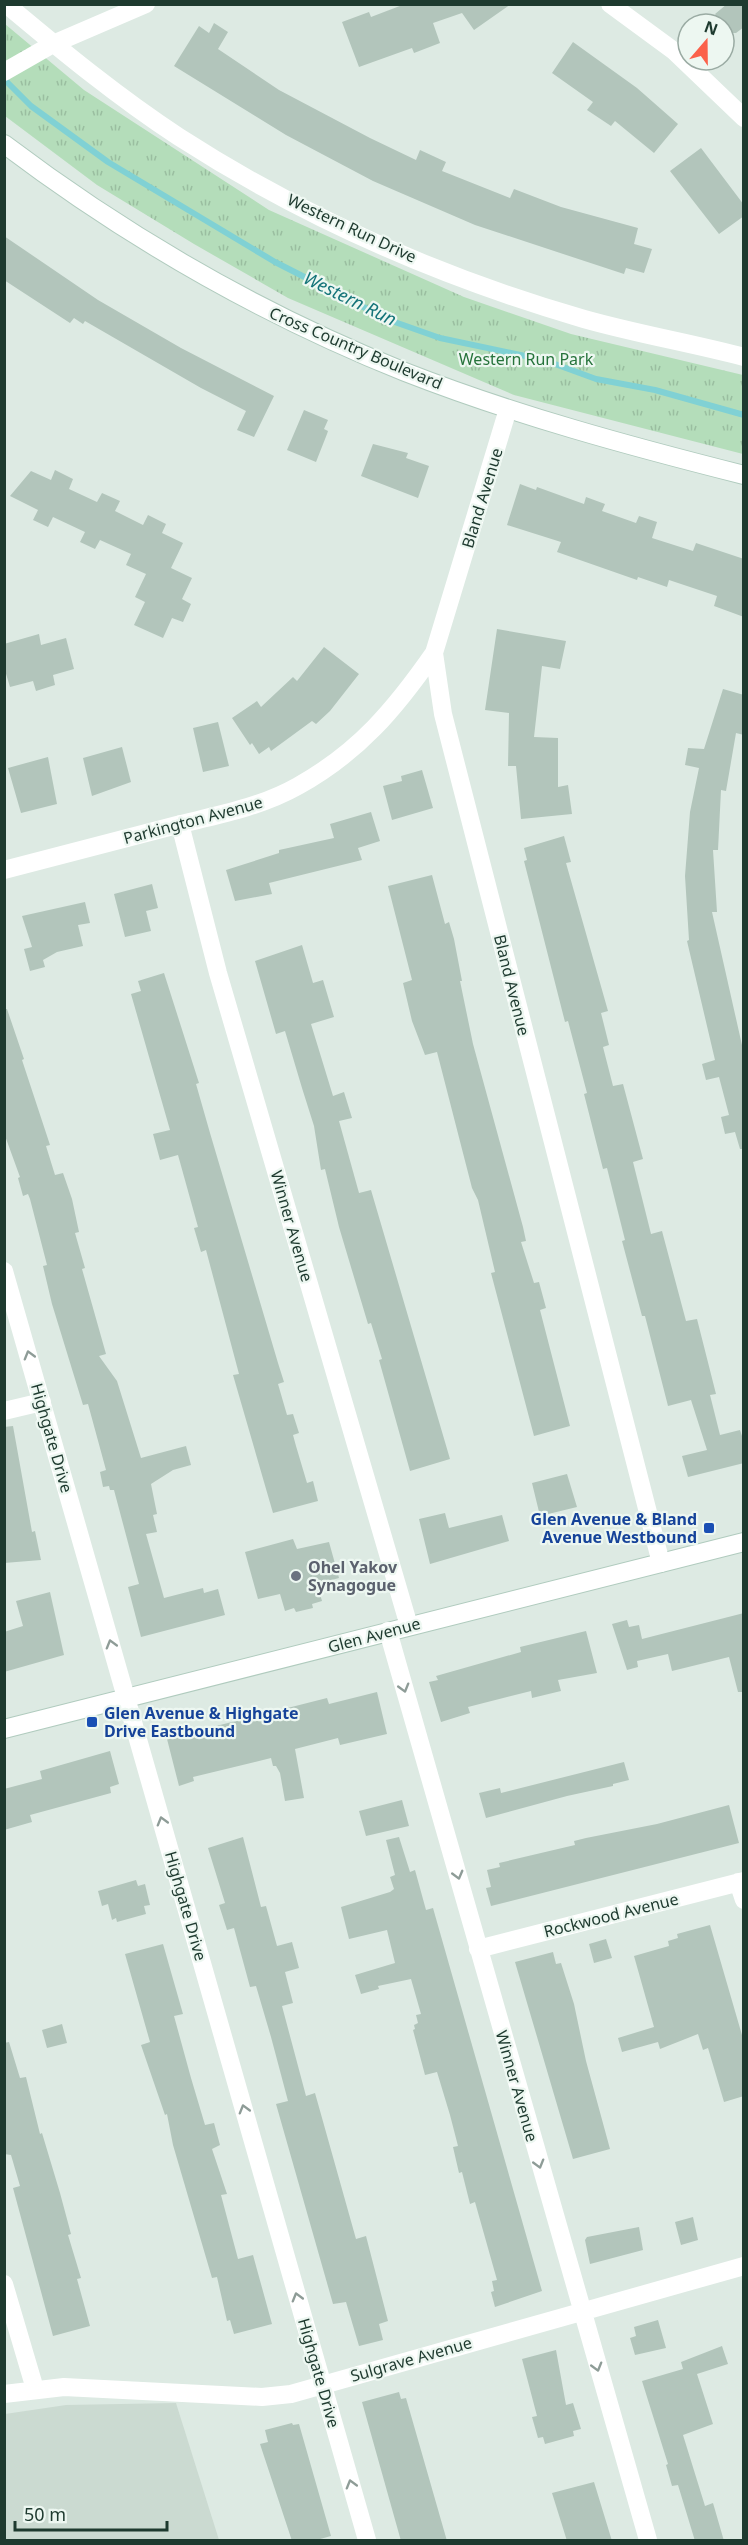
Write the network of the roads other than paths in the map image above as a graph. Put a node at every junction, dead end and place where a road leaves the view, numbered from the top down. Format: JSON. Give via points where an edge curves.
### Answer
{"nodes":[{"id":1,"x":6,"y":4,"type":"edge"},
{"id":2,"x":146,"y":4,"type":"edge"},
{"id":3,"x":610,"y":4,"type":"edge"},
{"id":4,"x":53,"y":44,"type":"junction"},
{"id":5,"x":4,"y":72,"type":"edge"},
{"id":6,"x":744,"y":118,"type":"edge"},
{"id":7,"x":4,"y":144,"type":"edge"},
{"id":8,"x":744,"y":357,"type":"edge"},
{"id":9,"x":508,"y":409,"type":"junction"},
{"id":10,"x":744,"y":475,"type":"edge"},
{"id":11,"x":434,"y":653,"type":"junction"},
{"id":12,"x":180,"y":824,"type":"junction"},
{"id":13,"x":4,"y":870,"type":"edge"},
{"id":14,"x":4,"y":1271,"type":"edge"},
{"id":15,"x":42,"y":1402,"type":"junction"},
{"id":16,"x":4,"y":1411,"type":"edge"},
{"id":17,"x":744,"y":1542,"type":"edge"},
{"id":18,"x":661,"y":1563,"type":"junction"},
{"id":19,"x":409,"y":1626,"type":"junction"},
{"id":20,"x":388,"y":1631,"type":"junction"},
{"id":21,"x":127,"y":1700,"type":"junction"},
{"id":22,"x":4,"y":1730,"type":"edge"},
{"id":23,"x":741,"y":1882,"type":"edge"},
{"id":24,"x":744,"y":1900,"type":"edge"},
{"id":25,"x":478,"y":1949,"type":"junction"},
{"id":26,"x":744,"y":2266,"type":"edge"},
{"id":27,"x":4,"y":2284,"type":"edge"},
{"id":28,"x":581,"y":2311,"type":"junction"},
{"id":29,"x":322,"y":2384,"type":"junction"},
{"id":30,"x":35,"y":2389,"type":"junction"},
{"id":31,"x":4,"y":2394,"type":"edge"},
{"id":32,"x":367,"y":2541,"type":"edge"},
{"id":33,"x":648,"y":2541,"type":"edge"}],
"edges":[{"from":1,"to":4,"type":"street","name":"Western Run Drive"},
{"from":2,"to":4,"type":"street"},
{"from":3,"to":6,"type":"street","via":[[674,51]]},
{"from":4,"to":5,"type":"street"},
{"from":4,"to":8,"type":"street","name":"Western Run Drive","via":[[180,137],[316,214],[391,248],[452,274],[585,320]]},
{"from":7,"to":9,"type":"street","name":"Cross Country Boulevard","via":[[99,211],[257,305],[405,372]]},
{"from":9,"to":10,"type":"street","name":"Cross Country Boulevard"},
{"from":9,"to":11,"type":"street","name":"Bland Avenue"},
{"from":11,"to":12,"type":"street","name":"Parkington Avenue","via":[[399,704],[351,750],[322,770],[275,797]]},
{"from":11,"to":18,"type":"street","name":"Bland Avenue","via":[[443,714]]},
{"from":12,"to":13,"type":"street","name":"Parkington Avenue"},
{"from":12,"to":19,"type":"street","name":"Winner Avenue","via":[[218,974]]},
{"from":15,"to":14,"type":"street","name":"Highgate Drive","one_way":true},
{"from":15,"to":16,"type":"street"},
{"from":21,"to":15,"type":"street","name":"Highgate Drive","one_way":true},
{"from":17,"to":18,"type":"street","name":"Glen Avenue"},
{"from":18,"to":19,"type":"street","name":"Glen Avenue"},
{"from":19,"to":20,"type":"street","name":"Glen Avenue"},
{"from":20,"to":21,"type":"street","name":"Glen Avenue"},
{"from":20,"to":25,"type":"street","name":"Winner Avenue","one_way":true},
{"from":21,"to":22,"type":"street","name":"Glen Avenue"},
{"from":29,"to":21,"type":"street","name":"Highgate Drive","one_way":true},
{"from":23,"to":24,"type":"street"},
{"from":23,"to":25,"type":"street","name":"Rockwood Avenue"},
{"from":25,"to":28,"type":"street","name":"Winner Avenue","one_way":true},
{"from":26,"to":28,"type":"street","name":"Sulgrave Avenue"},
{"from":27,"to":30,"type":"street"},
{"from":28,"to":29,"type":"street","name":"Sulgrave Avenue"},
{"from":28,"to":33,"type":"street","name":"Winner Avenue","one_way":true},
{"from":29,"to":30,"type":"street","name":"Sulgrave Avenue","via":[[291,2394],[262,2397],[99,2387]]},
{"from":32,"to":29,"type":"street","name":"Highgate Drive","one_way":true},
{"from":30,"to":31,"type":"street","name":"Sulgrave Avenue"}]}
